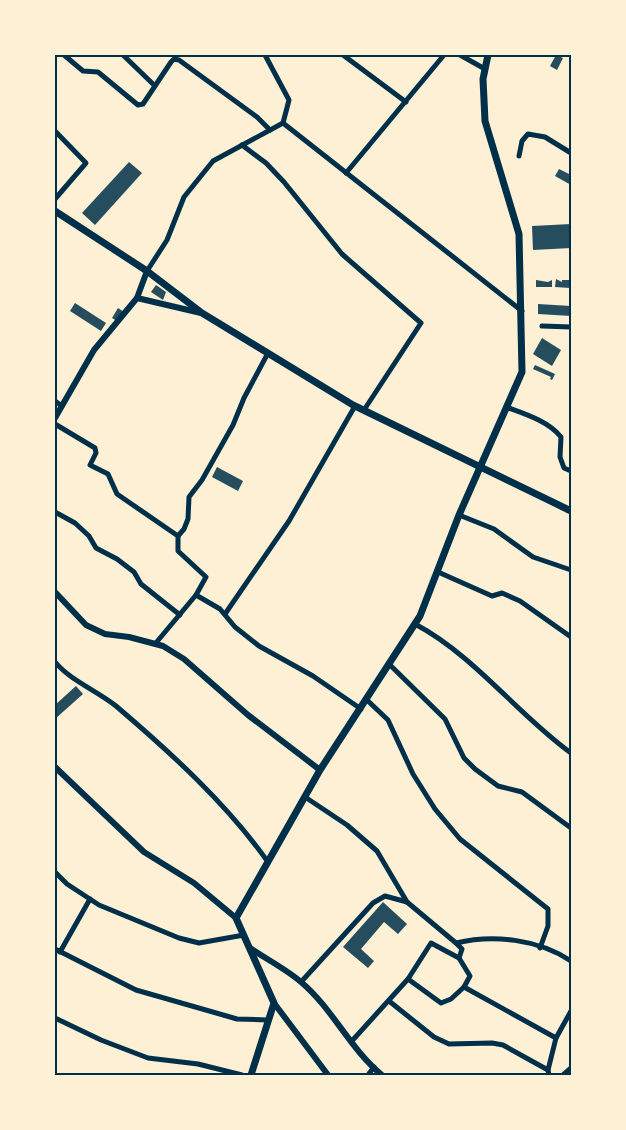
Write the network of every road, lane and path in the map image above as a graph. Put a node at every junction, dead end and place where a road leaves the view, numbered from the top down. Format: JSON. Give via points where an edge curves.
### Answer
{"nodes":[{"id":1,"x":64,"y":55,"type":"edge"},
{"id":2,"x":122,"y":55,"type":"edge"},
{"id":3,"x":343,"y":55,"type":"edge"},
{"id":4,"x":444,"y":55,"type":"edge"},
{"id":5,"x":460,"y":55,"type":"edge"},
{"id":6,"x":488,"y":55,"type":"edge"},
{"id":7,"x":267,"y":56,"type":"edge"},
{"id":8,"x":485,"y":69,"type":"junction"},
{"id":9,"x":154,"y":85,"type":"junction"},
{"id":10,"x":406,"y":102,"type":"junction"},
{"id":11,"x":283,"y":123,"type":"junction"},
{"id":12,"x":270,"y":130,"type":"junction"},
{"id":13,"x":55,"y":131,"type":"edge"},
{"id":14,"x":242,"y":145,"type":"junction"},
{"id":15,"x":571,"y":153,"type":"edge"},
{"id":16,"x":519,"y":156,"type":"dead end"},
{"id":17,"x":346,"y":173,"type":"junction"},
{"id":18,"x":55,"y":199,"type":"edge"},
{"id":19,"x":55,"y":211,"type":"edge"},
{"id":20,"x":146,"y":271,"type":"junction"},
{"id":21,"x":137,"y":298,"type":"junction"},
{"id":22,"x":522,"y":311,"type":"junction"},
{"id":23,"x":202,"y":313,"type":"junction"},
{"id":24,"x":542,"y":326,"type":"dead end"},
{"id":25,"x":571,"y":327,"type":"edge"},
{"id":26,"x":268,"y":353,"type":"junction"},
{"id":27,"x":55,"y":401,"type":"edge"},
{"id":28,"x":62,"y":406,"type":"junction"},
{"id":29,"x":355,"y":406,"type":"junction"},
{"id":30,"x":506,"y":407,"type":"junction"},
{"id":31,"x":364,"y":410,"type":"junction"},
{"id":32,"x":55,"y":418,"type":"edge"},
{"id":33,"x":55,"y":424,"type":"edge"},
{"id":34,"x":482,"y":467,"type":"junction"},
{"id":35,"x":571,"y":471,"type":"edge"},
{"id":36,"x":571,"y":511,"type":"edge"},
{"id":37,"x":55,"y":512,"type":"edge"},
{"id":38,"x":459,"y":515,"type":"junction"},
{"id":39,"x":178,"y":536,"type":"junction"},
{"id":40,"x":571,"y":570,"type":"edge"},
{"id":41,"x":438,"y":572,"type":"junction"},
{"id":42,"x":55,"y":592,"type":"edge"},
{"id":43,"x":196,"y":596,"type":"junction"},
{"id":44,"x":225,"y":614,"type":"junction"},
{"id":45,"x":180,"y":615,"type":"junction"},
{"id":46,"x":415,"y":624,"type":"junction"},
{"id":47,"x":571,"y":637,"type":"edge"},
{"id":48,"x":155,"y":644,"type":"junction"},
{"id":49,"x":55,"y":662,"type":"edge"},
{"id":50,"x":390,"y":664,"type":"junction"},
{"id":51,"x":367,"y":700,"type":"junction"},
{"id":52,"x":361,"y":709,"type":"junction"},
{"id":53,"x":571,"y":754,"type":"edge"},
{"id":54,"x":55,"y":767,"type":"edge"},
{"id":55,"x":320,"y":770,"type":"junction"},
{"id":56,"x":305,"y":796,"type":"junction"},
{"id":57,"x":571,"y":828,"type":"edge"},
{"id":58,"x":268,"y":862,"type":"junction"},
{"id":59,"x":55,"y":872,"type":"edge"},
{"id":60,"x":90,"y":899,"type":"junction"},
{"id":61,"x":407,"y":902,"type":"junction"},
{"id":62,"x":236,"y":918,"type":"junction"},
{"id":63,"x":244,"y":935,"type":"junction"},
{"id":64,"x":456,"y":943,"type":"junction"},
{"id":65,"x":250,"y":948,"type":"junction"},
{"id":66,"x":540,"y":948,"type":"junction"},
{"id":67,"x":58,"y":950,"type":"edge"},
{"id":68,"x":460,"y":958,"type":"junction"},
{"id":69,"x":571,"y":961,"type":"edge"},
{"id":70,"x":408,"y":979,"type":"junction"},
{"id":71,"x":301,"y":982,"type":"junction"},
{"id":72,"x":464,"y":987,"type":"junction"},
{"id":73,"x":389,"y":1001,"type":"junction"},
{"id":74,"x":274,"y":1003,"type":"junction"},
{"id":75,"x":571,"y":1012,"type":"edge"},
{"id":76,"x":55,"y":1018,"type":"edge"},
{"id":77,"x":268,"y":1020,"type":"junction"},
{"id":78,"x":556,"y":1038,"type":"junction"},
{"id":79,"x":351,"y":1042,"type":"junction"},
{"id":80,"x":374,"y":1067,"type":"junction"},
{"id":81,"x":571,"y":1068,"type":"edge"},
{"id":82,"x":548,"y":1073,"type":"edge"},
{"id":83,"x":242,"y":1075,"type":"edge"},
{"id":84,"x":251,"y":1075,"type":"edge"},
{"id":85,"x":328,"y":1075,"type":"edge"},
{"id":86,"x":368,"y":1075,"type":"edge"},
{"id":87,"x":382,"y":1075,"type":"edge"},
{"id":88,"x":563,"y":1075,"type":"edge"}],
"edges":[{"from":1,"to":9,"type":"street","via":[[83,71],[98,72],[138,105],[143,104]]},
{"from":2,"to":9,"type":"street"},
{"from":3,"to":10,"type":"street"},
{"from":4,"to":10,"type":"street"},
{"from":5,"to":8,"type":"street"},
{"from":6,"to":8,"type":"main road"},
{"from":7,"to":11,"type":"street","via":[[289,100]]},
{"from":8,"to":22,"type":"main road","via":[[485,121],[519,234]]},
{"from":9,"to":12,"type":"street","via":[[174,59],[179,60]]},
{"from":10,"to":17,"type":"street"},
{"from":11,"to":12,"type":"street"},
{"from":11,"to":17,"type":"street"},
{"from":12,"to":14,"type":"street"},
{"from":13,"to":18,"type":"street","via":[[86,163]]},
{"from":14,"to":20,"type":"street","via":[[213,160],[184,197],[167,240]]},
{"from":14,"to":31,"type":"street","via":[[284,182],[342,254],[421,323]]},
{"from":15,"to":16,"type":"street","via":[[545,137],[528,134],[522,141]]},
{"from":17,"to":22,"type":"street"},
{"from":19,"to":20,"type":"main road"},
{"from":20,"to":21,"type":"street"},
{"from":20,"to":23,"type":"main road"},
{"from":21,"to":23,"type":"street"},
{"from":21,"to":28,"type":"street","via":[[94,350]]},
{"from":22,"to":30,"type":"main road","via":[[522,372]]},
{"from":23,"to":26,"type":"main road"},
{"from":24,"to":25,"type":"street"},
{"from":26,"to":29,"type":"main road"},
{"from":26,"to":39,"type":"street","via":[[233,425],[189,498],[188,519]]},
{"from":27,"to":28,"type":"street"},
{"from":28,"to":32,"type":"street"},
{"from":29,"to":31,"type":"main road"},
{"from":29,"to":44,"type":"street","via":[[288,521]]},
{"from":30,"to":34,"type":"main road"},
{"from":30,"to":35,"type":"street","via":[[557,432],[561,437],[560,458],[564,468]]},
{"from":31,"to":34,"type":"main road"},
{"from":33,"to":39,"type":"street","via":[[95,448],[90,465],[108,474],[117,494]]},
{"from":34,"to":36,"type":"main road"},
{"from":34,"to":38,"type":"main road"},
{"from":37,"to":45,"type":"street","via":[[75,523],[96,548],[134,572],[141,584]]},
{"from":38,"to":40,"type":"street","via":[[494,529],[533,556]]},
{"from":38,"to":41,"type":"main road"},
{"from":39,"to":43,"type":"street","via":[[178,551],[206,577]]},
{"from":41,"to":46,"type":"main road"},
{"from":41,"to":47,"type":"street","via":[[492,596],[502,593],[520,601]]},
{"from":42,"to":48,"type":"street","via":[[86,625],[105,634]]},
{"from":43,"to":44,"type":"street"},
{"from":43,"to":45,"type":"street"},
{"from":44,"to":52,"type":"street","via":[[235,627],[259,646]]},
{"from":45,"to":48,"type":"street"},
{"from":46,"to":50,"type":"main road"},
{"from":46,"to":53,"type":"street","via":[[438,636]]},
{"from":48,"to":55,"type":"street","via":[[184,659],[248,715]]},
{"from":49,"to":58,"type":"street","via":[[65,674],[100,693],[126,715],[221,804]]},
{"from":50,"to":51,"type":"main road"},
{"from":50,"to":57,"type":"street","via":[[444,719],[464,758],[475,769],[498,786],[522,792]]},
{"from":51,"to":52,"type":"main road"},
{"from":51,"to":66,"type":"street","via":[[388,720],[413,774],[435,809],[460,839],[548,909],[548,926]]},
{"from":52,"to":55,"type":"main road"},
{"from":54,"to":62,"type":"street","via":[[144,852],[194,883]]},
{"from":55,"to":56,"type":"main road"},
{"from":56,"to":58,"type":"main road"},
{"from":56,"to":61,"type":"street","via":[[377,851]]},
{"from":58,"to":62,"type":"main road"},
{"from":59,"to":60,"type":"street"},
{"from":60,"to":63,"type":"street","via":[[180,938],[199,942]]},
{"from":60,"to":67,"type":"street"},
{"from":61,"to":64,"type":"street"},
{"from":61,"to":71,"type":"street","via":[[385,896],[373,903]]},
{"from":62,"to":63,"type":"main road"},
{"from":63,"to":65,"type":"main road"},
{"from":64,"to":66,"type":"street","via":[[473,939],[524,940]]},
{"from":64,"to":68,"type":"street","via":[[462,949]]},
{"from":65,"to":71,"type":"street"},
{"from":65,"to":74,"type":"main road"},
{"from":66,"to":69,"type":"street"},
{"from":67,"to":77,"type":"street","via":[[136,990],[237,1019]]},
{"from":68,"to":70,"type":"street","via":[[431,943]]},
{"from":68,"to":72,"type":"street","via":[[470,976]]},
{"from":70,"to":72,"type":"street","via":[[441,1003],[451,1000]]},
{"from":70,"to":73,"type":"street"},
{"from":71,"to":79,"type":"street"},
{"from":72,"to":78,"type":"street"},
{"from":73,"to":79,"type":"street"},
{"from":73,"to":82,"type":"street","via":[[449,1044],[503,1045]]},
{"from":74,"to":77,"type":"main road"},
{"from":74,"to":85,"type":"street"},
{"from":75,"to":78,"type":"street"},
{"from":76,"to":83,"type":"street","via":[[148,1058],[198,1064]]},
{"from":77,"to":84,"type":"main road"},
{"from":78,"to":82,"type":"street"},
{"from":79,"to":80,"type":"street"},
{"from":80,"to":86,"type":"street"},
{"from":80,"to":87,"type":"street"},
{"from":81,"to":88,"type":"street"}]}
